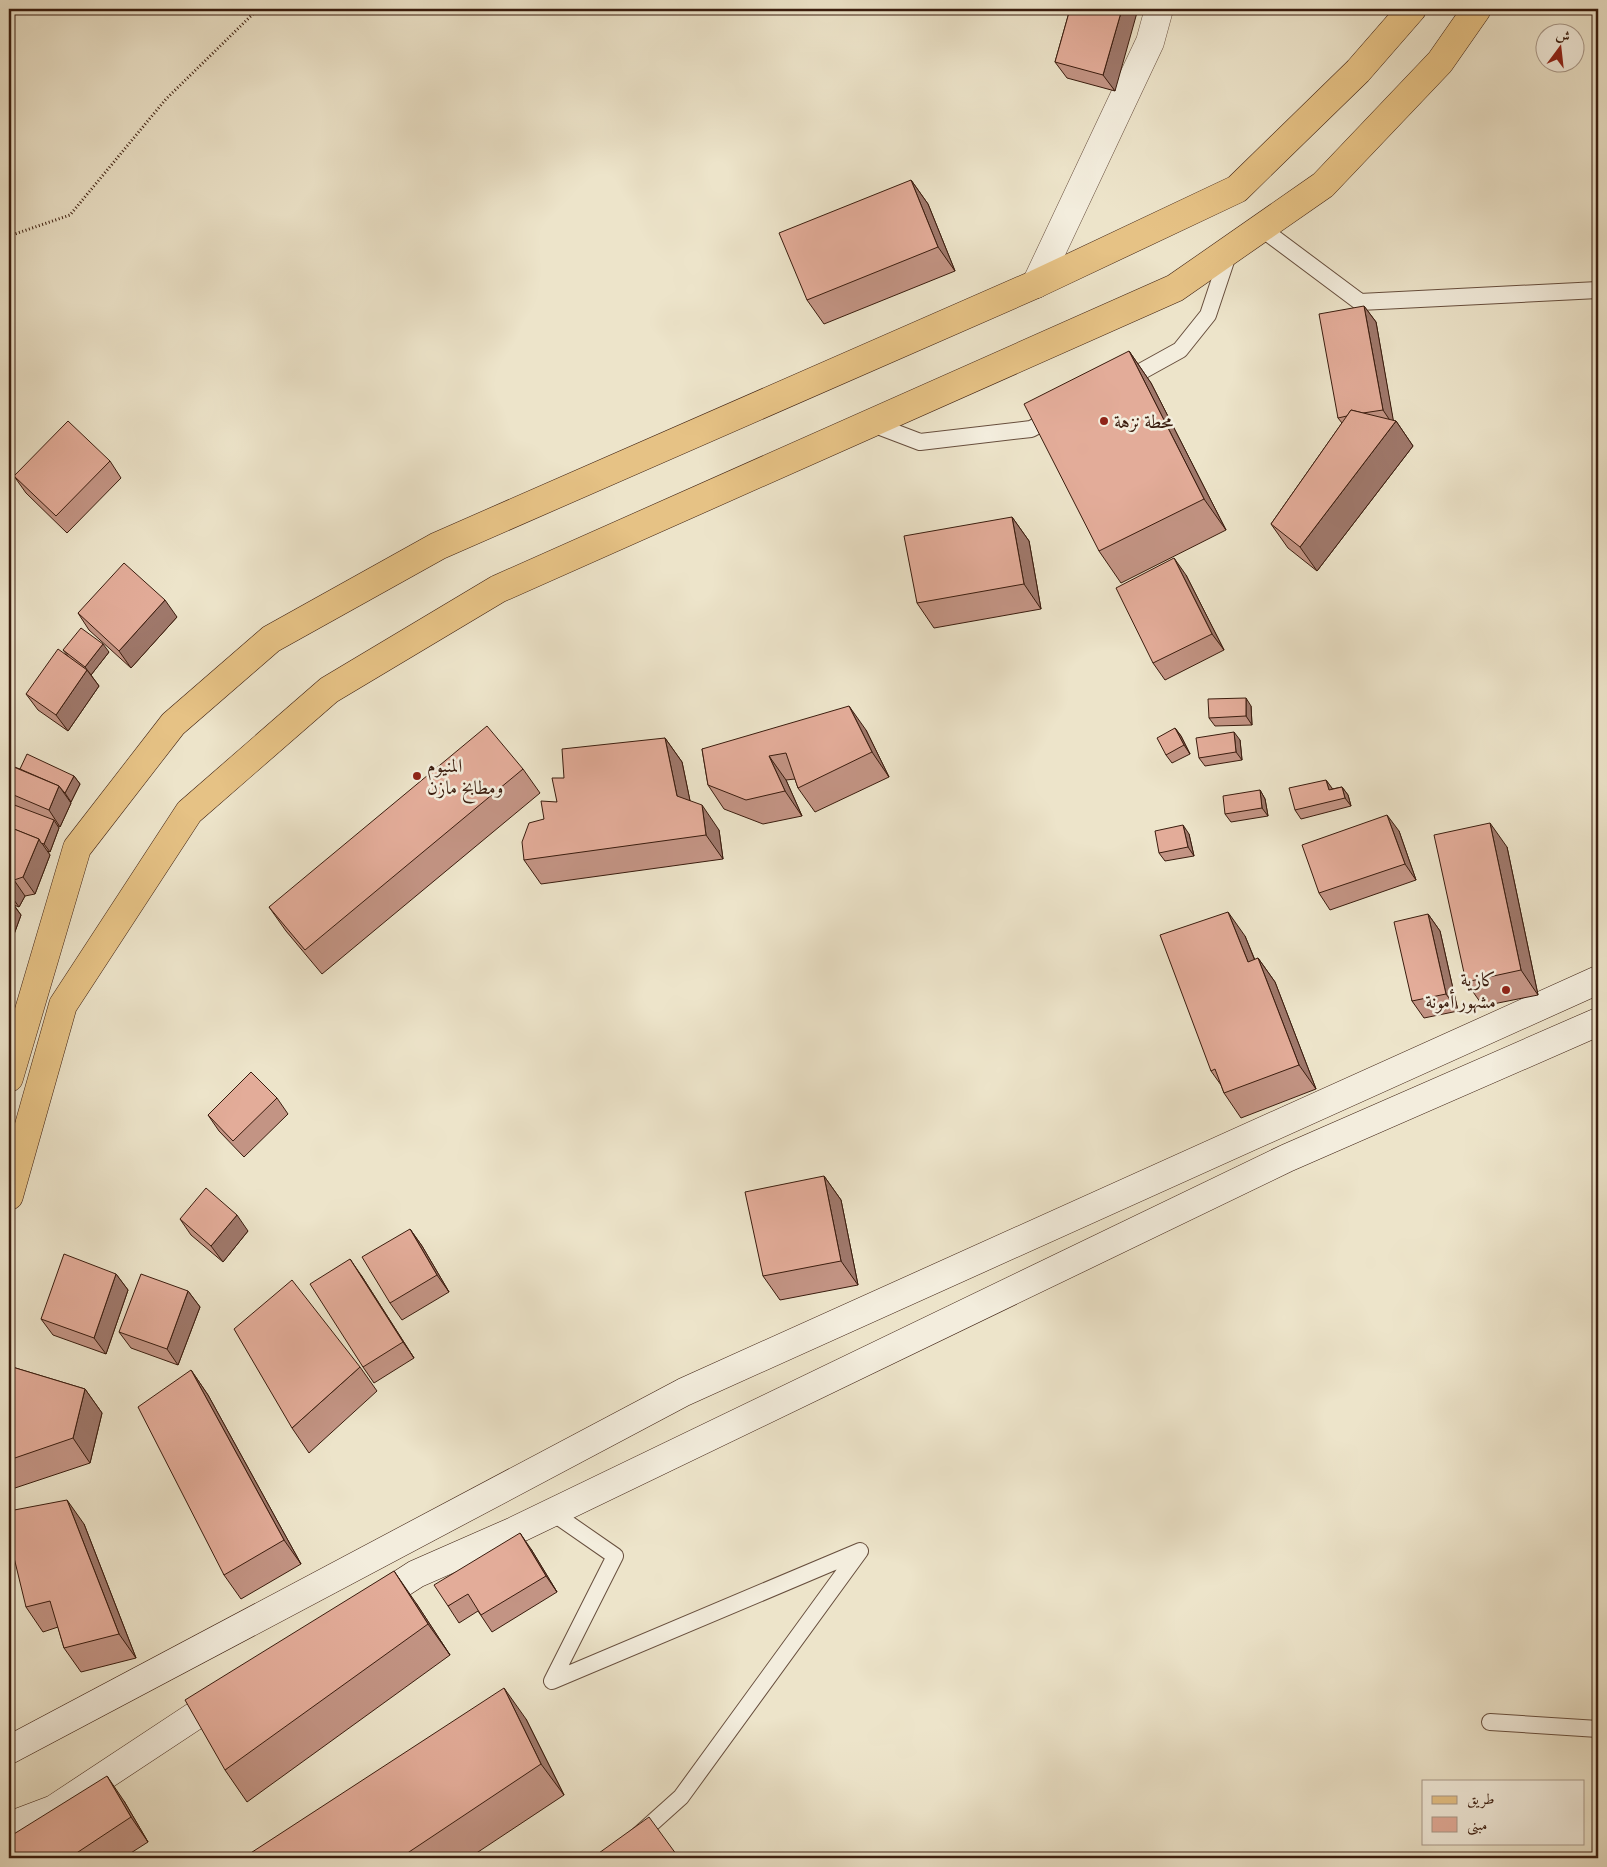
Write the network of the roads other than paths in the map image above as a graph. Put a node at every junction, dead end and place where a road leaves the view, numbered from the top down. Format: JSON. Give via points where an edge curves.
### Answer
{"nodes":[{"id":1,"x":1159,"y":9,"type":"edge"},
{"id":2,"x":1412,"y":9,"type":"edge"},
{"id":3,"x":1477,"y":9,"type":"edge"},
{"id":4,"x":1261,"y":228,"type":"junction"},
{"id":5,"x":1230,"y":249,"type":"junction"},
{"id":6,"x":1036,"y":284,"type":"junction"},
{"id":7,"x":1598,"y":290,"type":"edge"},
{"id":8,"x":1107,"y":391,"type":"edge"},
{"id":9,"x":1065,"y":412,"type":"edge"},
{"id":10,"x":870,"y":424,"type":"junction"},
{"id":11,"x":1598,"y":980,"type":"edge"},
{"id":12,"x":1598,"y":1022,"type":"edge"},
{"id":13,"x":9,"y":1078,"type":"edge"},
{"id":14,"x":9,"y":1196,"type":"edge"},
{"id":15,"x":552,"y":1513,"type":"junction"},
{"id":16,"x":351,"y":1615,"type":"edge"},
{"id":17,"x":244,"y":1683,"type":"edge"},
{"id":18,"x":1490,"y":1722,"type":"dead end"},
{"id":19,"x":1598,"y":1729,"type":"edge"},
{"id":20,"x":9,"y":1750,"type":"edge"},
{"id":21,"x":9,"y":1826,"type":"edge"},
{"id":22,"x":612,"y":1858,"type":"edge"}],
"edges":[{"from":1,"to":6,"type":"main road","via":[[1150,42]]},
{"from":2,"to":6,"type":"main road","via":[[1358,71],[1237,189]]},
{"from":3,"to":4,"type":"main road","via":[[1440,62],[1322,185]]},
{"from":4,"to":5,"type":"main road"},
{"from":4,"to":7,"type":"lane","via":[[1360,302]]},
{"from":5,"to":8,"type":"lane","via":[[1208,315],[1180,350]]},
{"from":5,"to":10,"type":"main road","via":[[1175,288]]},
{"from":6,"to":13,"type":"main road","via":[[438,546],[271,639],[173,724],[77,848]]},
{"from":9,"to":10,"type":"lane","via":[[1031,429],[920,442]]},
{"from":10,"to":14,"type":"main road","via":[[498,589],[329,690],[189,812],[63,1005]]},
{"from":11,"to":20,"type":"main road","via":[[684,1392]]},
{"from":12,"to":15,"type":"main road","via":[[1287,1158]]},
{"from":15,"to":16,"type":"main road","via":[[416,1574]]},
{"from":15,"to":22,"type":"lane","via":[[615,1556],[552,1681],[860,1551],[681,1797]]},
{"from":17,"to":21,"type":"main road","via":[[54,1809]]},
{"from":18,"to":19,"type":"lane"}]}
